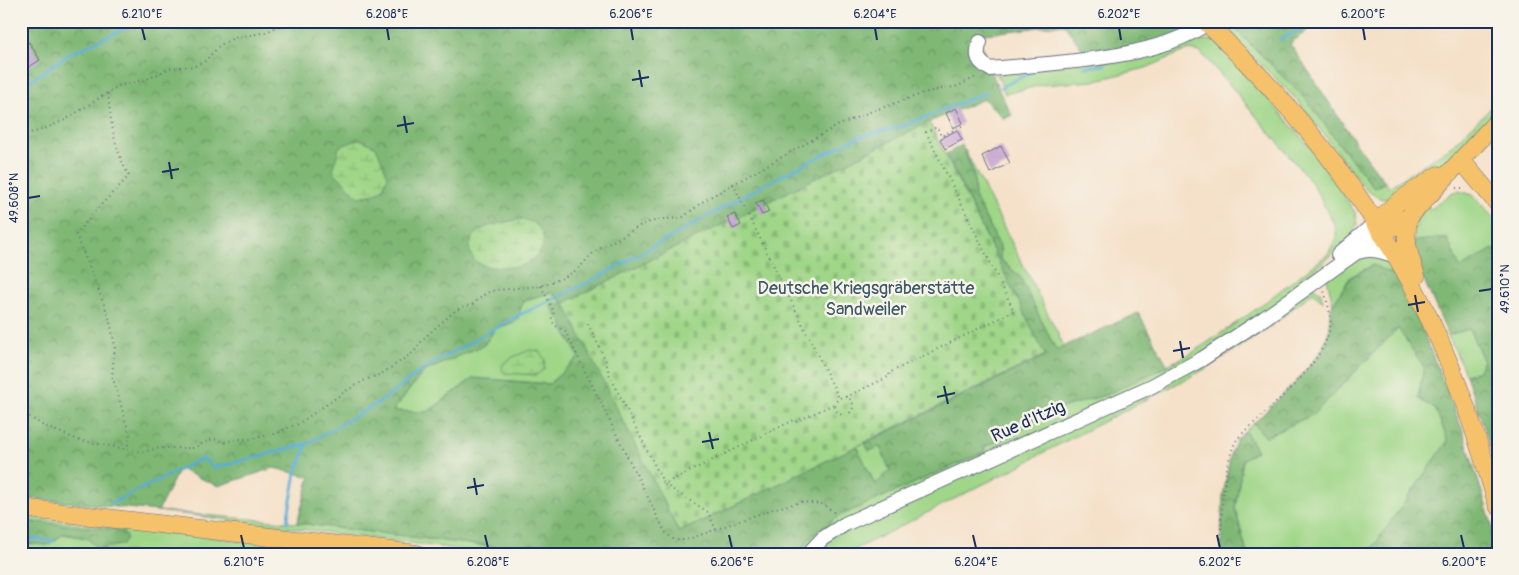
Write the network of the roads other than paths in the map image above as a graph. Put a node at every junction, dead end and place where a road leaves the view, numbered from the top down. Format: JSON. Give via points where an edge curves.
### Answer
{"nodes":[{"id":1,"x":1206,"y":22,"type":"edge"},
{"id":2,"x":980,"y":42,"type":"dead end"},
{"id":3,"x":1498,"y":120,"type":"edge"},
{"id":4,"x":1461,"y":160,"type":"junction"},
{"id":5,"x":1361,"y":202,"type":"junction"},
{"id":6,"x":1398,"y":202,"type":"junction"},
{"id":7,"x":1498,"y":204,"type":"edge"},
{"id":8,"x":1409,"y":217,"type":"junction"},
{"id":9,"x":1378,"y":228,"type":"junction"},
{"id":10,"x":1353,"y":254,"type":"junction"},
{"id":11,"x":1396,"y":256,"type":"junction"},
{"id":12,"x":1263,"y":319,"type":"junction"},
{"id":13,"x":1431,"y":322,"type":"junction"},
{"id":14,"x":1498,"y":506,"type":"edge"},
{"id":15,"x":21,"y":508,"type":"edge"},
{"id":16,"x":417,"y":554,"type":"edge"},
{"id":17,"x":808,"y":554,"type":"edge"}],
"edges":[{"from":1,"to":2,"type":"street","via":[[1194,33],[1155,47],[1089,59],[990,69],[978,59]]},
{"from":1,"to":5,"type":"main road","via":[[1280,97]]},
{"from":3,"to":4,"type":"main road"},
{"from":4,"to":6,"type":"main road"},
{"from":4,"to":7,"type":"main road"},
{"from":4,"to":8,"type":"main road"},
{"from":5,"to":6,"type":"main road","via":[[1386,205]]},
{"from":5,"to":9,"type":"main road"},
{"from":6,"to":9,"type":"main road"},
{"from":8,"to":9,"type":"main road"},
{"from":8,"to":13,"type":"main road","via":[[1406,246]]},
{"from":9,"to":10,"type":"street","name":"Rue d'Itzig"},
{"from":9,"to":11,"type":"main road"},
{"from":9,"to":12,"type":"street","name":"Rue d'Itzig"},
{"from":10,"to":11,"type":"street","via":[[1374,250]]},
{"from":10,"to":12,"type":"street","name":"Rue d'Itzig"},
{"from":11,"to":13,"type":"main road"},
{"from":12,"to":17,"type":"street","name":"Rue d'Itzig","via":[[1202,359],[1152,386],[844,524],[822,539]]},
{"from":13,"to":14,"type":"main road","via":[[1474,427]]},
{"from":15,"to":16,"type":"main road"}]}
